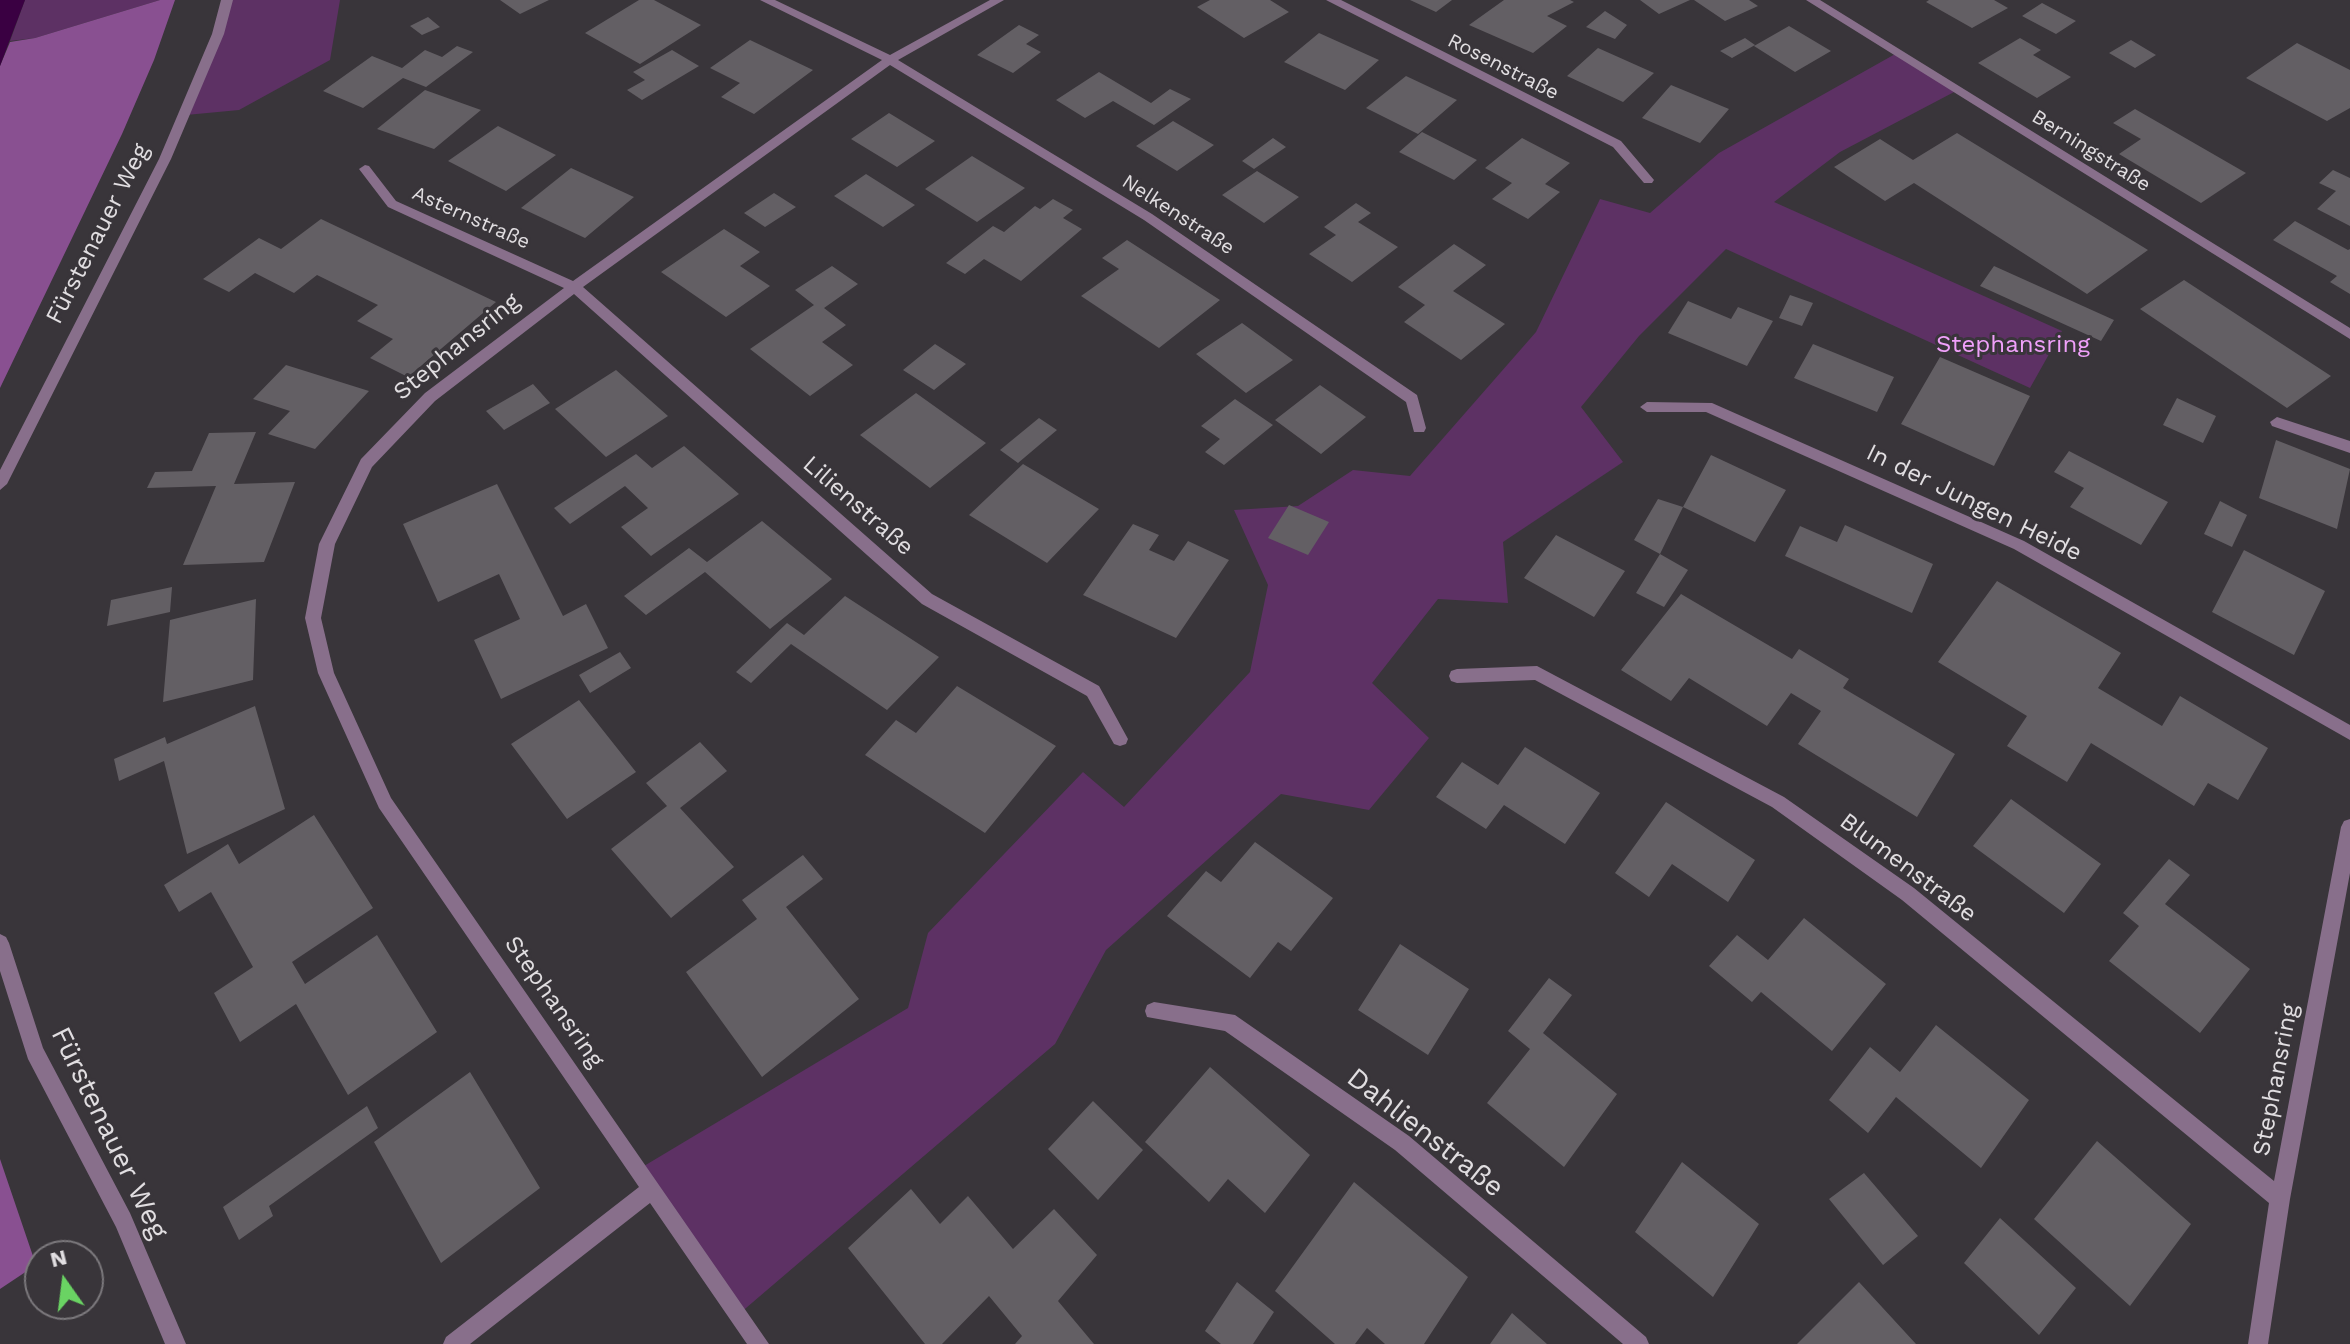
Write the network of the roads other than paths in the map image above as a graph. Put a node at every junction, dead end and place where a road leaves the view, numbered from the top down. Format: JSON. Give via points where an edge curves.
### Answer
{"nodes":[{"id":1,"x":227,"y":0,"type":"edge"},
{"id":2,"x":766,"y":0,"type":"edge"},
{"id":3,"x":998,"y":0,"type":"edge"},
{"id":4,"x":1332,"y":0,"type":"edge"},
{"id":5,"x":1812,"y":0,"type":"edge"},
{"id":6,"x":890,"y":60,"type":"junction"},
{"id":7,"x":365,"y":169,"type":"dead end"},
{"id":8,"x":1648,"y":180,"type":"dead end"},
{"id":9,"x":574,"y":287,"type":"junction"},
{"id":10,"x":2350,"y":334,"type":"edge"},
{"id":11,"x":1647,"y":407,"type":"dead end"},
{"id":12,"x":2277,"y":422,"type":"dead end"},
{"id":13,"x":1419,"y":428,"type":"dead end"},
{"id":14,"x":2350,"y":447,"type":"edge"},
{"id":15,"x":0,"y":484,"type":"edge"},
{"id":16,"x":1457,"y":676,"type":"dead end"},
{"id":17,"x":2350,"y":733,"type":"edge"},
{"id":18,"x":1120,"y":739,"type":"dead end"},
{"id":19,"x":2350,"y":827,"type":"edge"},
{"id":20,"x":0,"y":943,"type":"edge"},
{"id":21,"x":1154,"y":1011,"type":"dead end"},
{"id":22,"x":652,"y":1189,"type":"junction"},
{"id":23,"x":2280,"y":1199,"type":"junction"},
{"id":24,"x":176,"y":1344,"type":"edge"},
{"id":25,"x":453,"y":1344,"type":"edge"},
{"id":26,"x":759,"y":1344,"type":"edge"},
{"id":27,"x":1639,"y":1344,"type":"edge"},
{"id":28,"x":2258,"y":1344,"type":"edge"}],
"edges":[{"from":1,"to":15,"type":"street","name":"Fürstenauer Weg","via":[[165,159]]},
{"from":2,"to":6,"type":"street","name":"Nelkenstraße"},
{"from":3,"to":6,"type":"street","name":"Stephansring"},
{"from":4,"to":8,"type":"street","name":"Rosenstraße","via":[[1617,144]]},
{"from":5,"to":10,"type":"street","name":"Berningstraße"},
{"from":6,"to":9,"type":"street","name":"Stephansring"},
{"from":6,"to":13,"type":"street","name":"Nelkenstraße","via":[[1148,217],[1412,399]]},
{"from":7,"to":9,"type":"street","name":"Asternstraße","via":[[392,204]]},
{"from":9,"to":18,"type":"street","name":"Lilienstraße","via":[[927,599],[1093,691]]},
{"from":9,"to":22,"type":"street","name":"Stephansring","via":[[430,397],[366,463],[327,544],[313,618],[326,673],[385,803]]},
{"from":11,"to":17,"type":"street","name":"In der Jungen Heide","via":[[1707,407],[2019,545]]},
{"from":12,"to":14,"type":"street"},
{"from":16,"to":23,"type":"street","name":"Blumenstraße","via":[[1537,673],[1778,802],[1908,894]]},
{"from":19,"to":23,"type":"street","name":"Stephansring"},
{"from":20,"to":24,"type":"street","name":"Fürstenauer Weg","via":[[35,1052],[123,1220]]},
{"from":21,"to":27,"type":"street","name":"Dahlienstraße","via":[[1228,1022],[1402,1143]]},
{"from":22,"to":25,"type":"street"},
{"from":22,"to":26,"type":"street","name":"Stephansring"},
{"from":23,"to":28,"type":"street","name":"Stephansring"}]}
